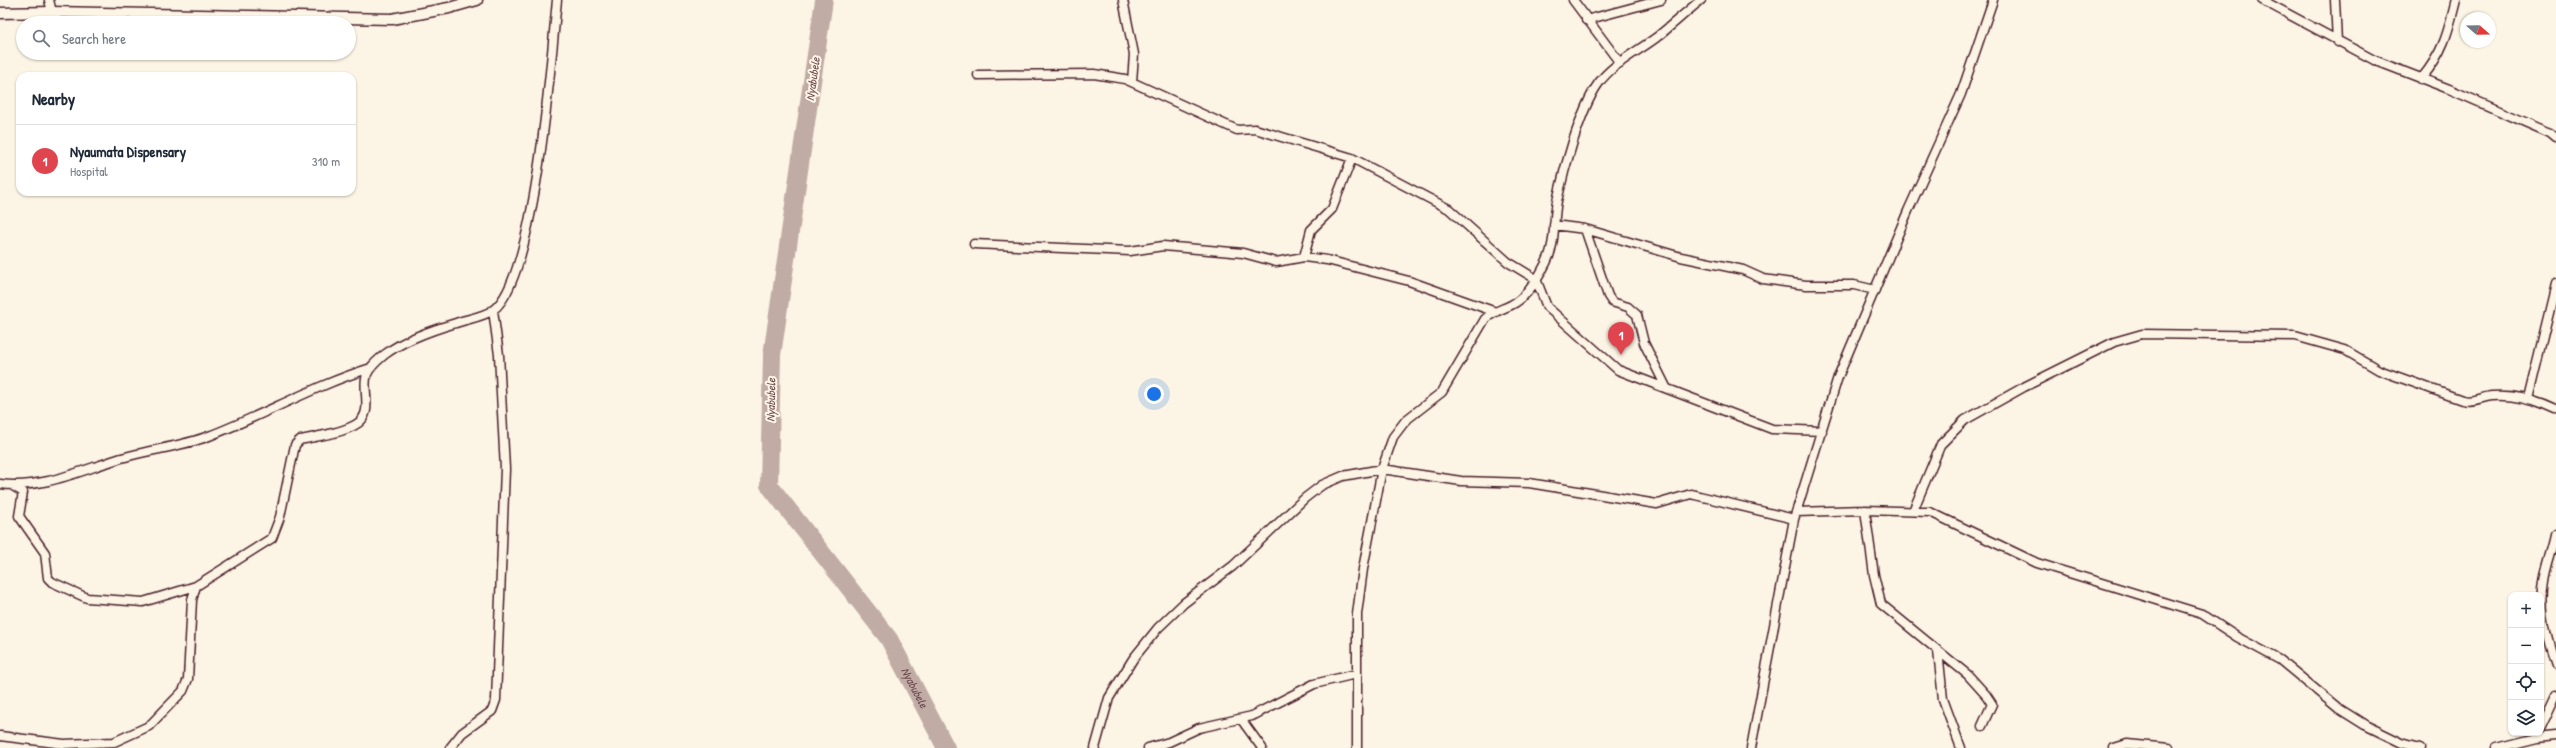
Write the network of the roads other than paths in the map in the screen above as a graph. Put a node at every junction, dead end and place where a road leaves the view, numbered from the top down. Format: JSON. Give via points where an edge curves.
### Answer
{"nodes":[{"id":1,"x":49,"y":0,"type":"edge"},
{"id":2,"x":477,"y":0,"type":"edge"},
{"id":3,"x":557,"y":0,"type":"edge"},
{"id":4,"x":1123,"y":0,"type":"edge"},
{"id":5,"x":1573,"y":0,"type":"edge"},
{"id":6,"x":1661,"y":0,"type":"edge"},
{"id":7,"x":1701,"y":0,"type":"edge"},
{"id":8,"x":1993,"y":0,"type":"edge"},
{"id":9,"x":2262,"y":0,"type":"edge"},
{"id":10,"x":2335,"y":0,"type":"edge"},
{"id":11,"x":2456,"y":0,"type":"edge"},
{"id":12,"x":52,"y":12,"type":"junction"},
{"id":13,"x":0,"y":13,"type":"edge"},
{"id":14,"x":246,"y":16,"type":"edge"},
{"id":15,"x":356,"y":18,"type":"edge"},
{"id":16,"x":1586,"y":20,"type":"junction"},
{"id":17,"x":2337,"y":42,"type":"junction"},
{"id":18,"x":1620,"y":63,"type":"junction"},
{"id":19,"x":978,"y":75,"type":"dead end"},
{"id":20,"x":2421,"y":79,"type":"junction"},
{"id":21,"x":1132,"y":82,"type":"junction"},
{"id":22,"x":2556,"y":138,"type":"edge"},
{"id":23,"x":1352,"y":158,"type":"junction"},
{"id":24,"x":1554,"y":225,"type":"junction"},
{"id":25,"x":1585,"y":229,"type":"junction"},
{"id":26,"x":974,"y":244,"type":"dead end"},
{"id":27,"x":1304,"y":257,"type":"junction"},
{"id":28,"x":1536,"y":279,"type":"junction"},
{"id":29,"x":2556,"y":284,"type":"edge"},
{"id":30,"x":1875,"y":290,"type":"junction"},
{"id":31,"x":493,"y":310,"type":"junction"},
{"id":32,"x":1493,"y":311,"type":"junction"},
{"id":33,"x":371,"y":368,"type":"junction"},
{"id":34,"x":1666,"y":387,"type":"junction"},
{"id":35,"x":2528,"y":399,"type":"junction"},
{"id":36,"x":2556,"y":410,"type":"edge"},
{"id":37,"x":1822,"y":431,"type":"junction"},
{"id":38,"x":1382,"y":469,"type":"junction"},
{"id":39,"x":0,"y":484,"type":"edge"},
{"id":40,"x":12,"y":486,"type":"junction"},
{"id":41,"x":1865,"y":510,"type":"junction"},
{"id":42,"x":1913,"y":511,"type":"junction"},
{"id":43,"x":1795,"y":516,"type":"junction"},
{"id":44,"x":2556,"y":534,"type":"edge"},
{"id":45,"x":196,"y":586,"type":"junction"},
{"id":46,"x":1938,"y":652,"type":"junction"},
{"id":47,"x":2556,"y":665,"type":"edge"},
{"id":48,"x":1356,"y":674,"type":"junction"},
{"id":49,"x":2556,"y":695,"type":"edge"},
{"id":50,"x":1242,"y":719,"type":"junction"},
{"id":51,"x":2544,"y":721,"type":"edge"},
{"id":52,"x":1982,"y":726,"type":"dead end"},
{"id":53,"x":0,"y":736,"type":"edge"},
{"id":54,"x":2537,"y":736,"type":"edge"},
{"id":55,"x":2544,"y":736,"type":"edge"},
{"id":56,"x":2556,"y":736,"type":"edge"},
{"id":57,"x":2407,"y":746,"type":"edge"},
{"id":58,"x":450,"y":748,"type":"edge"},
{"id":59,"x":1095,"y":748,"type":"edge"},
{"id":60,"x":1148,"y":748,"type":"edge"},
{"id":61,"x":1262,"y":748,"type":"edge"},
{"id":62,"x":1356,"y":748,"type":"edge"},
{"id":63,"x":1751,"y":748,"type":"edge"},
{"id":64,"x":1961,"y":748,"type":"edge"},
{"id":65,"x":2114,"y":748,"type":"edge"},
{"id":66,"x":2170,"y":748,"type":"edge"},
{"id":67,"x":2420,"y":748,"type":"edge"},
{"id":68,"x":2496,"y":748,"type":"edge"}],
"edges":[{"from":1,"to":12,"type":"street"},
{"from":2,"to":15,"type":"street","via":[[392,19]]},
{"from":3,"to":31,"type":"street","via":[[541,153],[529,220],[516,272],[506,294]]},
{"from":4,"to":21,"type":"street","via":[[1134,54]]},
{"from":5,"to":16,"type":"street"},
{"from":6,"to":16,"type":"street"},
{"from":7,"to":18,"type":"street"},
{"from":8,"to":30,"type":"street","via":[[1961,94]]},
{"from":9,"to":17,"type":"street"},
{"from":10,"to":17,"type":"street"},
{"from":11,"to":20,"type":"street","via":[[2444,45],[2439,56]]},
{"from":12,"to":13,"type":"street"},
{"from":12,"to":14,"type":"street"},
{"from":16,"to":18,"type":"street"},
{"from":17,"to":20,"type":"street"},
{"from":18,"to":24,"type":"street","via":[[1607,72],[1587,101],[1557,201]]},
{"from":19,"to":21,"type":"street","via":[[1094,74]]},
{"from":20,"to":22,"type":"street","via":[[2472,99]]},
{"from":21,"to":23,"type":"street","via":[[1237,130],[1255,129]]},
{"from":23,"to":27,"type":"street","via":[[1332,209],[1311,230]]},
{"from":23,"to":28,"type":"street","via":[[1449,209],[1508,262]]},
{"from":24,"to":25,"type":"street"},
{"from":24,"to":28,"type":"street","via":[[1552,247]]},
{"from":25,"to":30,"type":"street","via":[[1681,257],[1743,270],[1763,279],[1806,285],[1854,285]]},
{"from":25,"to":34,"type":"street","via":[[1608,296],[1612,302],[1628,307],[1637,315],[1644,343]]},
{"from":26,"to":27,"type":"street","via":[[1130,251],[1163,246],[1243,253],[1276,262]]},
{"from":27,"to":32,"type":"street","via":[[1379,272]]},
{"from":28,"to":32,"type":"street","via":[[1520,299]]},
{"from":28,"to":34,"type":"street","via":[[1547,307],[1591,345],[1605,361],[1618,370]]},
{"from":29,"to":35,"type":"street"},
{"from":30,"to":37,"type":"street","via":[[1838,377]]},
{"from":31,"to":33,"type":"street","via":[[412,338],[385,354]]},
{"from":31,"to":58,"type":"street","via":[[499,355],[505,469],[496,700],[492,711],[462,733]]},
{"from":32,"to":38,"type":"street","via":[[1485,319],[1442,392],[1406,420],[1393,437]]},
{"from":33,"to":40,"type":"street","via":[[328,382],[274,409],[207,437],[112,460],[58,480]]},
{"from":33,"to":45,"type":"street","via":[[366,377],[367,410],[356,425],[300,440],[295,445],[280,517],[272,538]]},
{"from":34,"to":37,"type":"street","via":[[1772,429]]},
{"from":35,"to":36,"type":"street"},
{"from":35,"to":42,"type":"street","via":[[2492,396],[2472,402],[2462,400],[2379,370],[2345,350],[2295,336],[2142,334],[2114,342],[1965,420],[1941,444]]},
{"from":37,"to":43,"type":"street"},
{"from":38,"to":43,"type":"street","via":[[1461,481],[1529,483],[1657,504],[1691,494]]},
{"from":38,"to":48,"type":"street","via":[[1362,569],[1357,614]]},
{"from":38,"to":59,"type":"street","via":[[1343,476],[1322,486],[1233,566],[1184,603],[1158,628],[1133,660],[1109,698]]},
{"from":39,"to":40,"type":"street"},
{"from":40,"to":45,"type":"street","via":[[22,490],[19,516],[45,553],[48,578],[52,582],[88,598],[143,602]]},
{"from":41,"to":42,"type":"street"},
{"from":41,"to":43,"type":"street"},
{"from":41,"to":46,"type":"street","via":[[1881,604]]},
{"from":42,"to":57,"type":"street","via":[[1939,515],[2038,563],[2202,614],[2237,637],[2280,660],[2338,708],[2358,721]]},
{"from":43,"to":63,"type":"street"},
{"from":44,"to":47,"type":"street","via":[[2543,584],[2542,604]]},
{"from":45,"to":53,"type":"street","via":[[192,600],[188,679],[183,691],[149,726],[114,742],[64,744]]},
{"from":46,"to":52,"type":"street","via":[[1968,675],[1992,704]]},
{"from":46,"to":64,"type":"street","via":[[1943,699]]},
{"from":48,"to":50,"type":"street","via":[[1314,684],[1268,709]]},
{"from":48,"to":62,"type":"street"},
{"from":49,"to":51,"type":"street"},
{"from":50,"to":60,"type":"street","via":[[1200,728]]},
{"from":50,"to":61,"type":"street"},
{"from":54,"to":68,"type":"street"},
{"from":55,"to":56,"type":"street"},
{"from":57,"to":67,"type":"street"},
{"from":65,"to":66,"type":"street","via":[[2127,744]]}]}
